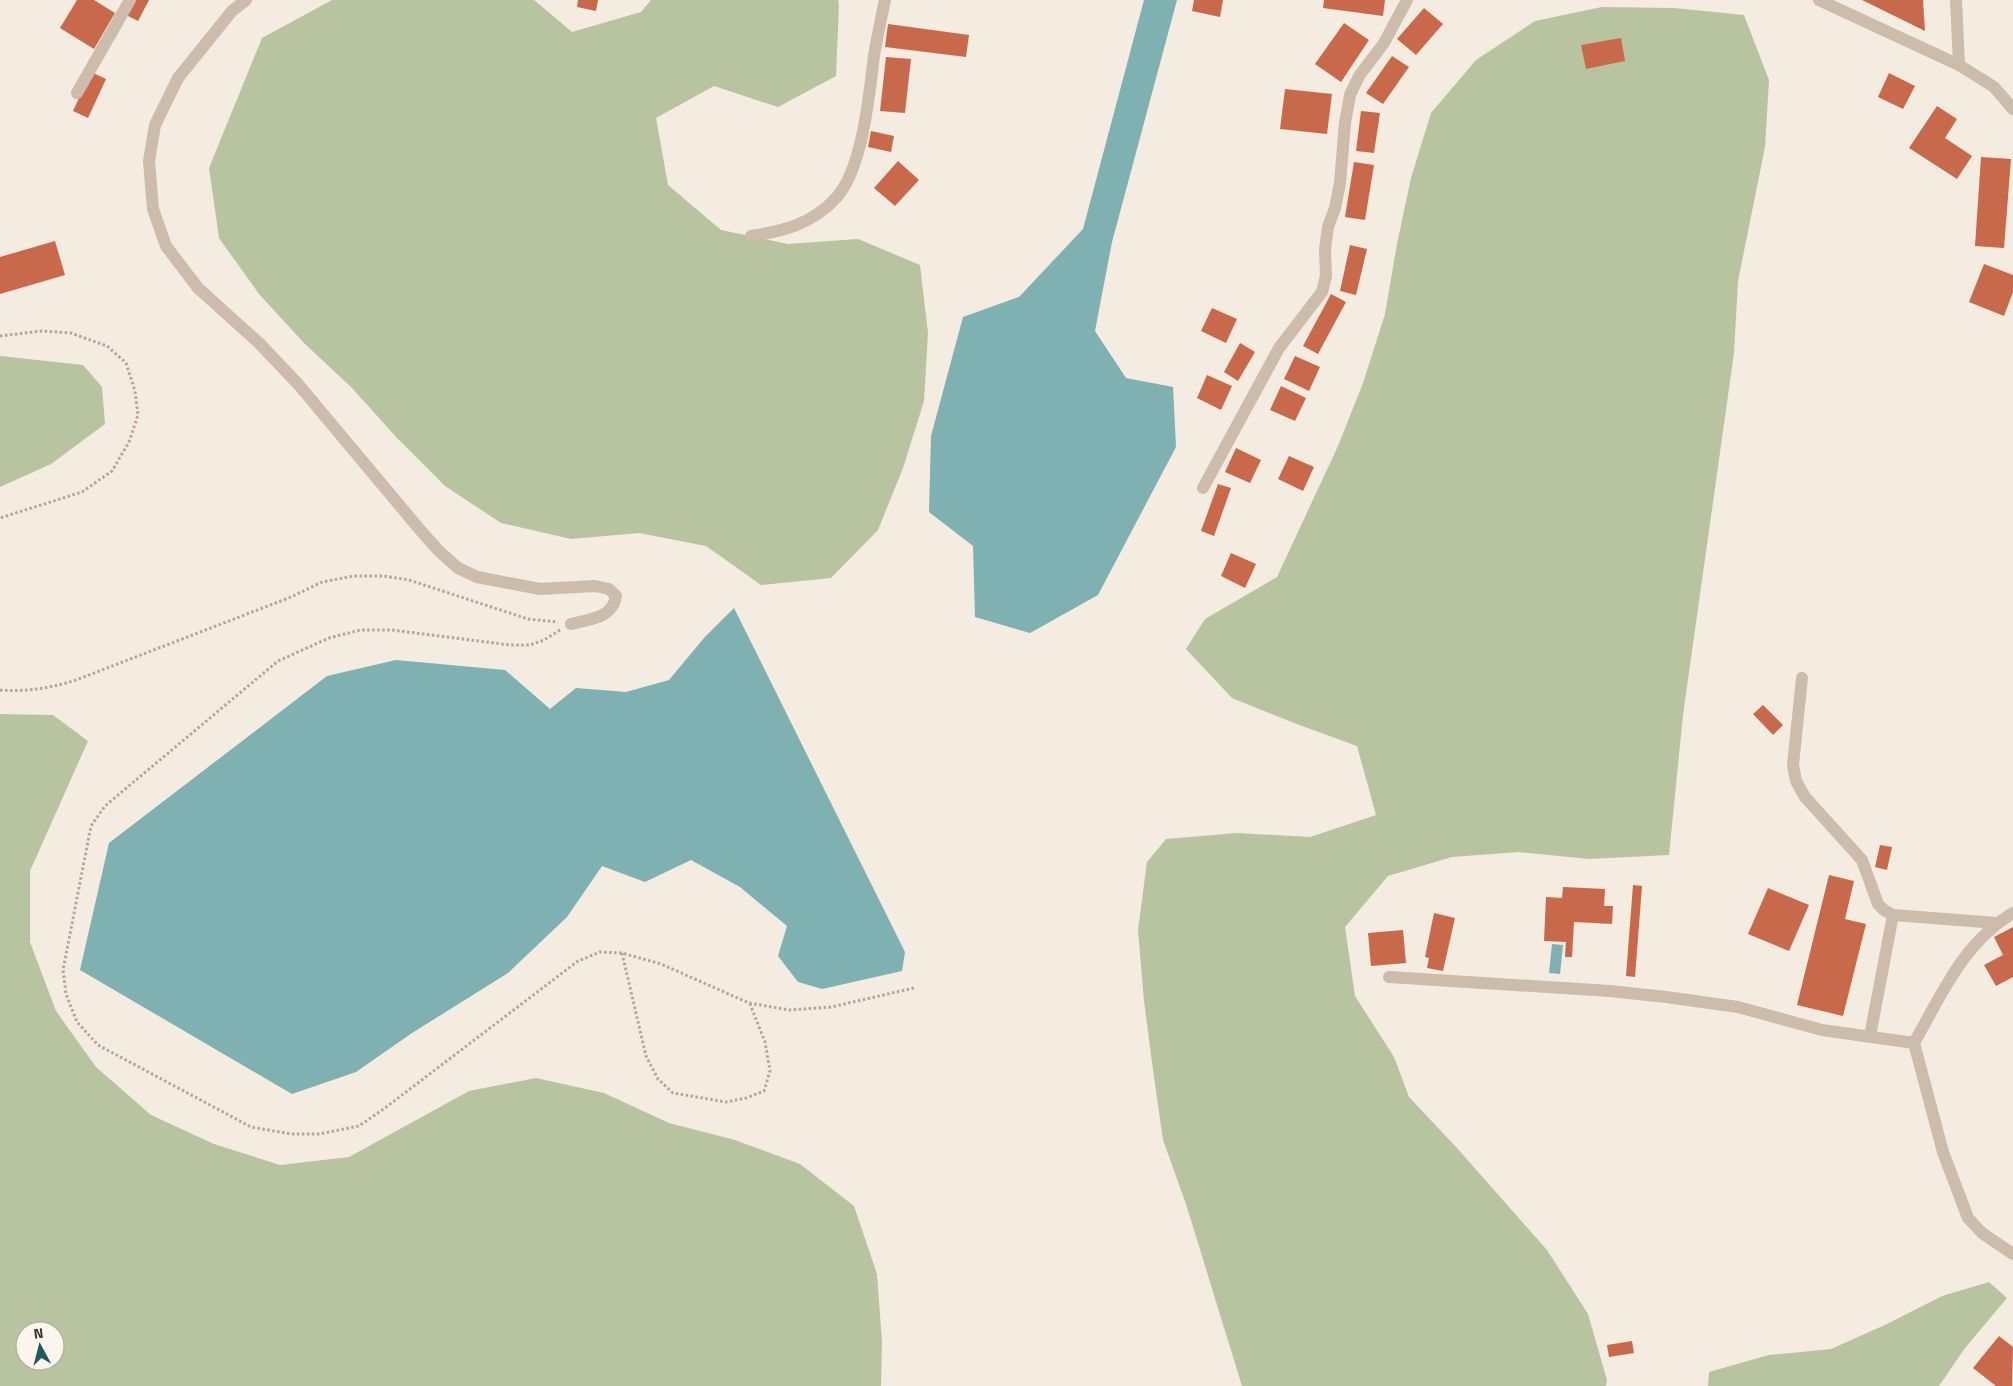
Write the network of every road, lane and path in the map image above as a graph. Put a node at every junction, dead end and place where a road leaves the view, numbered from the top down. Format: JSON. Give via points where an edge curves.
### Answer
{"nodes":[{"id":1,"x":130,"y":0,"type":"edge"},
{"id":2,"x":246,"y":0,"type":"edge"},
{"id":3,"x":885,"y":0,"type":"edge"},
{"id":4,"x":1407,"y":0,"type":"edge"},
{"id":5,"x":1819,"y":0,"type":"edge"},
{"id":6,"x":1956,"y":0,"type":"edge"},
{"id":7,"x":1959,"y":65,"type":"junction"},
{"id":8,"x":77,"y":94,"type":"dead end"},
{"id":9,"x":2013,"y":109,"type":"edge"},
{"id":10,"x":751,"y":236,"type":"dead end"},
{"id":11,"x":0,"y":336,"type":"edge"},
{"id":12,"x":1203,"y":488,"type":"dead end"},
{"id":13,"x":0,"y":518,"type":"edge"},
{"id":14,"x":571,"y":624,"type":"junction"},
{"id":15,"x":1802,"y":678,"type":"dead end"},
{"id":16,"x":0,"y":690,"type":"edge"},
{"id":17,"x":2013,"y":913,"type":"edge"},
{"id":18,"x":1893,"y":915,"type":"junction"},
{"id":19,"x":1998,"y":922,"type":"junction"},
{"id":20,"x":622,"y":953,"type":"junction"},
{"id":21,"x":1388,"y":977,"type":"dead end"},
{"id":22,"x":914,"y":988,"type":"dead end"},
{"id":23,"x":749,"y":1003,"type":"junction"},
{"id":24,"x":1870,"y":1036,"type":"junction"},
{"id":25,"x":1914,"y":1043,"type":"junction"},
{"id":26,"x":2013,"y":1254,"type":"edge"}],
"edges":[{"from":1,"to":8,"type":"street"},
{"from":2,"to":14,"type":"street","via":[[232,11],[178,78],[155,125],[149,161],[150,190],[166,246],[198,288],[291,377],[421,531],[458,568],[477,578],[540,589],[595,586],[609,589],[616,596],[615,606],[606,614]]},
{"from":3,"to":10,"type":"street","via":[[860,141],[850,176],[836,198],[810,219],[780,232]]},
{"from":4,"to":12,"type":"street","via":[[1350,95],[1340,183],[1328,227],[1326,276],[1322,292],[1279,348]]},
{"from":5,"to":7,"type":"street"},
{"from":6,"to":7,"type":"street"},
{"from":7,"to":9,"type":"street","via":[[1994,87]]},
{"from":11,"to":13,"type":"path","via":[[42,331],[71,333],[107,346],[126,363],[135,391],[138,416],[129,442],[112,470],[82,492]]},
{"from":14,"to":16,"type":"path","via":[[528,619],[409,580],[354,576],[322,582],[55,687]]},
{"from":14,"to":20,"type":"path","via":[[530,645],[392,630],[360,630],[329,638],[278,661],[105,806],[91,826],[63,970],[66,994],[76,1022],[98,1045],[251,1127],[291,1134],[319,1134],[359,1126],[578,961],[600,952]]},
{"from":15,"to":18,"type":"street","via":[[1793,765],[1796,781],[1805,797],[1862,860],[1878,904]]},
{"from":17,"to":19,"type":"street"},
{"from":18,"to":19,"type":"street"},
{"from":18,"to":24,"type":"street"},
{"from":19,"to":25,"type":"street","via":[[1964,957]]},
{"from":20,"to":23,"type":"path","via":[[661,964]]},
{"from":20,"to":23,"type":"path","via":[[646,1056],[658,1079],[673,1092],[726,1102],[764,1091],[770,1070],[766,1042]]},
{"from":21,"to":24,"type":"street","via":[[1666,997],[1738,1007],[1822,1030]]},
{"from":22,"to":23,"type":"path","via":[[831,1007],[789,1010]]},
{"from":24,"to":25,"type":"street"},
{"from":25,"to":26,"type":"street","via":[[1943,1152],[1968,1218],[1982,1233]]}]}
